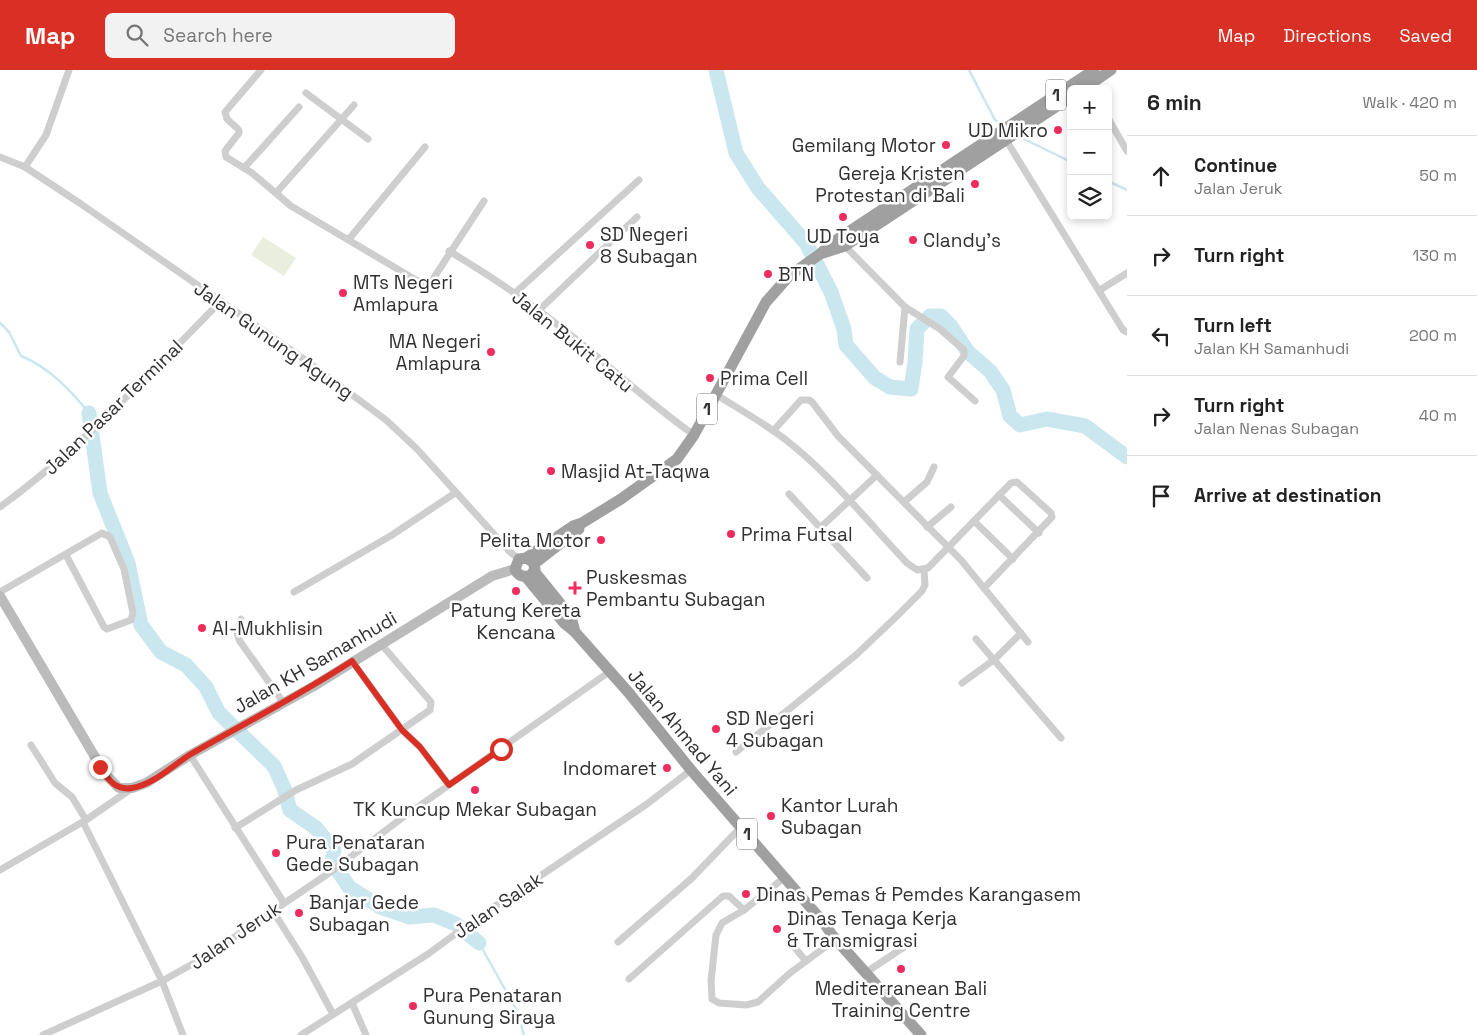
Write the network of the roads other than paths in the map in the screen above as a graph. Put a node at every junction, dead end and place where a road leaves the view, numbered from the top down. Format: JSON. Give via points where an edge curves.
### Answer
{"nodes":[{"id":1,"x":69,"y":70,"type":"edge"},
{"id":2,"x":261,"y":70,"type":"edge"},
{"id":3,"x":1094,"y":70,"type":"edge"},
{"id":4,"x":1111,"y":70,"type":"edge"},
{"id":5,"x":1092,"y":85,"type":"edge"},
{"id":6,"x":306,"y":93,"type":"dead end"},
{"id":7,"x":1067,"y":99,"type":"edge"},
{"id":8,"x":354,"y":105,"type":"dead end"},
{"id":9,"x":299,"y":108,"type":"dead end"},
{"id":10,"x":341,"y":119,"type":"junction"},
{"id":11,"x":1024,"y":122,"type":"junction"},
{"id":12,"x":1112,"y":125,"type":"edge"},
{"id":13,"x":1006,"y":137,"type":"junction"},
{"id":14,"x":368,"y":139,"type":"dead end"},
{"id":15,"x":426,"y":147,"type":"dead end"},
{"id":16,"x":1127,"y":151,"type":"edge"},
{"id":17,"x":0,"y":157,"type":"edge"},
{"id":18,"x":25,"y":167,"type":"junction"},
{"id":19,"x":244,"y":168,"type":"junction"},
{"id":20,"x":639,"y":180,"type":"dead end"},
{"id":21,"x":276,"y":193,"type":"junction"},
{"id":22,"x":484,"y":201,"type":"dead end"},
{"id":23,"x":637,"y":217,"type":"dead end"},
{"id":24,"x":350,"y":239,"type":"junction"},
{"id":25,"x":845,"y":246,"type":"junction"},
{"id":26,"x":449,"y":251,"type":"junction"},
{"id":27,"x":820,"y":254,"type":"dead end"},
{"id":28,"x":1127,"y":273,"type":"edge"},
{"id":29,"x":1100,"y":290,"type":"junction"},
{"id":30,"x":515,"y":293,"type":"junction"},
{"id":31,"x":221,"y":301,"type":"junction"},
{"id":32,"x":905,"y":306,"type":"junction"},
{"id":33,"x":538,"y":311,"type":"junction"},
{"id":34,"x":1127,"y":332,"type":"edge"},
{"id":35,"x":900,"y":362,"type":"dead end"},
{"id":36,"x":715,"y":394,"type":"junction"},
{"id":37,"x":975,"y":401,"type":"dead end"},
{"id":38,"x":773,"y":431,"type":"junction"},
{"id":39,"x":694,"y":435,"type":"junction"},
{"id":40,"x":934,"y":467,"type":"dead end"},
{"id":41,"x":877,"y":475,"type":"junction"},
{"id":42,"x":455,"y":493,"type":"junction"},
{"id":43,"x":789,"y":494,"type":"dead end"},
{"id":44,"x":1000,"y":495,"type":"junction"},
{"id":45,"x":849,"y":500,"type":"junction"},
{"id":46,"x":904,"y":502,"type":"junction"},
{"id":47,"x":0,"y":507,"type":"edge"},
{"id":48,"x":950,"y":507,"type":"dead end"},
{"id":49,"x":974,"y":521,"type":"junction"},
{"id":50,"x":821,"y":527,"type":"junction"},
{"id":51,"x":927,"y":527,"type":"junction"},
{"id":52,"x":1039,"y":533,"type":"junction"},
{"id":53,"x":949,"y":547,"type":"junction"},
{"id":54,"x":66,"y":555,"type":"junction"},
{"id":55,"x":1013,"y":559,"type":"junction"},
{"id":56,"x":526,"y":566,"type":"junction"},
{"id":57,"x":924,"y":570,"type":"junction"},
{"id":58,"x":867,"y":578,"type":"dead end"},
{"id":59,"x":984,"y":588,"type":"junction"},
{"id":60,"x":294,"y":592,"type":"dead end"},
{"id":61,"x":0,"y":594,"type":"edge"},
{"id":62,"x":241,"y":619,"type":"dead end"},
{"id":63,"x":1020,"y":633,"type":"junction"},
{"id":64,"x":976,"y":639,"type":"dead end"},
{"id":65,"x":1028,"y":642,"type":"dead end"},
{"id":66,"x":381,"y":644,"type":"junction"},
{"id":67,"x":995,"y":659,"type":"junction"},
{"id":68,"x":352,"y":661,"type":"junction"},
{"id":69,"x":610,"y":672,"type":"junction"},
{"id":70,"x":962,"y":683,"type":"dead end"},
{"id":71,"x":283,"y":702,"type":"junction"},
{"id":72,"x":402,"y":730,"type":"junction"},
{"id":73,"x":1061,"y":738,"type":"dead end"},
{"id":74,"x":31,"y":745,"type":"dead end"},
{"id":75,"x":736,"y":752,"type":"dead end"},
{"id":76,"x":190,"y":755,"type":"junction"},
{"id":77,"x":692,"y":770,"type":"junction"},
{"id":78,"x":449,"y":785,"type":"junction"},
{"id":79,"x":132,"y":788,"type":"junction"},
{"id":80,"x":84,"y":821,"type":"junction"},
{"id":81,"x":741,"y":827,"type":"junction"},
{"id":82,"x":235,"y":828,"type":"junction"},
{"id":83,"x":0,"y":870,"type":"edge"},
{"id":84,"x":784,"y":878,"type":"junction"},
{"id":85,"x":284,"y":903,"type":"junction"},
{"id":86,"x":744,"y":910,"type":"junction"},
{"id":87,"x":273,"y":911,"type":"junction"},
{"id":88,"x":836,"y":939,"type":"junction"},
{"id":89,"x":618,"y":942,"type":"dead end"},
{"id":90,"x":790,"y":942,"type":"dead end"},
{"id":91,"x":904,"y":947,"type":"dead end"},
{"id":92,"x":806,"y":961,"type":"junction"},
{"id":93,"x":865,"y":973,"type":"junction"},
{"id":94,"x":629,"y":978,"type":"dead end"},
{"id":95,"x":162,"y":981,"type":"junction"},
{"id":96,"x":352,"y":1003,"type":"junction"},
{"id":97,"x":333,"y":1014,"type":"junction"},
{"id":98,"x":918,"y":1034,"type":"edge"},
{"id":99,"x":43,"y":1035,"type":"edge"},
{"id":100,"x":182,"y":1035,"type":"edge"},
{"id":101,"x":301,"y":1035,"type":"edge"},
{"id":102,"x":366,"y":1035,"type":"edge"}],
"edges":[{"from":1,"to":18,"type":"street","via":[[46,135]]},
{"from":2,"to":19,"type":"street","via":[[225,112],[240,133],[224,154]]},
{"from":3,"to":11,"type":"highway","number":"1"},
{"from":4,"to":5,"type":"highway","number":"1"},
{"from":6,"to":10,"type":"street"},
{"from":7,"to":11,"type":"highway","number":"1"},
{"from":8,"to":10,"type":"street"},
{"from":9,"to":19,"type":"street"},
{"from":10,"to":14,"type":"street"},
{"from":10,"to":21,"type":"street"},
{"from":11,"to":13,"type":"highway","number":"1"},
{"from":12,"to":16,"type":"street"},
{"from":13,"to":25,"type":"highway","number":"1"},
{"from":13,"to":25,"type":"highway","number":"1","via":[[833,242],[821,253]]},
{"from":13,"to":29,"type":"street"},
{"from":15,"to":24,"type":"street"},
{"from":17,"to":18,"type":"street","name":"Jalan Gunung Agung"},
{"from":18,"to":31,"type":"street","name":"Jalan Gunung Agung"},
{"from":19,"to":21,"type":"street"},
{"from":20,"to":30,"type":"street"},
{"from":21,"to":24,"type":"street","via":[[291,206]]},
{"from":22,"to":26,"type":"street"},
{"from":23,"to":33,"type":"street"},
{"from":24,"to":26,"type":"street","via":[[426,284]]},
{"from":25,"to":32,"type":"street"},
{"from":26,"to":30,"type":"street","name":"Jalan Bukit Catu"},
{"from":27,"to":36,"type":"highway","number":"1","via":[[780,284],[766,302]]},
{"from":28,"to":29,"type":"street"},
{"from":29,"to":34,"type":"street"},
{"from":30,"to":33,"type":"street","name":"Jalan Bukit Catu"},
{"from":31,"to":42,"type":"street","name":"Jalan Gunung Agung","via":[[386,420],[417,449]]},
{"from":31,"to":47,"type":"street","name":"Jalan Pasar Terminal","via":[[95,428],[41,477]]},
{"from":32,"to":35,"type":"street"},
{"from":32,"to":37,"type":"street","via":[[961,346],[965,353],[949,373],[949,380]]},
{"from":33,"to":39,"type":"street","name":"Jalan Bukit Catu"},
{"from":36,"to":38,"type":"street"},
{"from":36,"to":39,"type":"highway","number":"1"},
{"from":38,"to":41,"type":"street","via":[[801,400],[808,400]]},
{"from":38,"to":45,"type":"street","via":[[797,449]]},
{"from":39,"to":56,"type":"highway","number":"1","via":[[667,468],[582,523],[578,530]]},
{"from":40,"to":46,"type":"street","via":[[927,482]]},
{"from":41,"to":45,"type":"street"},
{"from":41,"to":46,"type":"street"},
{"from":42,"to":56,"type":"street","name":"Jalan Gunung Agung"},
{"from":42,"to":60,"type":"street","via":[[392,535]]},
{"from":43,"to":50,"type":"street"},
{"from":44,"to":49,"type":"street"},
{"from":44,"to":52,"type":"street"},
{"from":44,"to":52,"type":"street","via":[[1010,484],[1017,482],[1051,512],[1051,519]]},
{"from":45,"to":50,"type":"street"},
{"from":45,"to":57,"type":"street","via":[[907,563],[917,570]]},
{"from":46,"to":51,"type":"street"},
{"from":48,"to":51,"type":"street"},
{"from":49,"to":53,"type":"street"},
{"from":49,"to":55,"type":"street"},
{"from":50,"to":58,"type":"street"},
{"from":51,"to":53,"type":"street"},
{"from":52,"to":55,"type":"street"},
{"from":53,"to":57,"type":"street"},
{"from":53,"to":59,"type":"street"},
{"from":54,"to":54,"type":"street","via":[[98,534],[110,537],[124,568],[133,613],[131,620],[112,629],[104,627]]},
{"from":54,"to":61,"type":"street"},
{"from":55,"to":59,"type":"street"},
{"from":56,"to":66,"type":"main road","name":"Jalan KH Samanhudi","via":[[492,576]]},
{"from":56,"to":69,"type":"highway","name":"Jalan Ahmad Yani","number":"1","via":[[571,617],[575,632]]},
{"from":57,"to":75,"type":"street","via":[[922,591],[904,609],[856,655]]},
{"from":59,"to":63,"type":"street"},
{"from":61,"to":79,"type":"main road","via":[[104,774],[119,788]]},
{"from":62,"to":71,"type":"street","via":[[237,632],[239,640]]},
{"from":63,"to":65,"type":"street"},
{"from":63,"to":67,"type":"street"},
{"from":64,"to":67,"type":"street"},
{"from":66,"to":68,"type":"main road","name":"Jalan KH Samanhudi"},
{"from":66,"to":72,"type":"street","via":[[431,702],[430,710]]},
{"from":67,"to":70,"type":"street"},
{"from":67,"to":73,"type":"street"},
{"from":68,"to":71,"type":"main road","name":"Jalan KH Samanhudi"},
{"from":68,"to":72,"type":"street"},
{"from":69,"to":77,"type":"highway","name":"Jalan Ahmad Yani","number":"1"},
{"from":69,"to":78,"type":"street","name":"Jalan Jeruk"},
{"from":71,"to":76,"type":"main road","name":"Jalan KH Samanhudi"},
{"from":72,"to":78,"type":"street","via":[[420,747]]},
{"from":72,"to":82,"type":"street","via":[[352,764],[296,790]]},
{"from":74,"to":80,"type":"street","via":[[55,783],[72,797]]},
{"from":76,"to":79,"type":"main road","name":"Jalan KH Samanhudi","via":[[146,783]]},
{"from":76,"to":82,"type":"street"},
{"from":77,"to":81,"type":"highway","name":"Jalan Ahmad Yani","number":"1"},
{"from":77,"to":96,"type":"street","name":"Jalan Salak","via":[[647,804]]},
{"from":78,"to":85,"type":"street","name":"Jalan Jeruk"},
{"from":79,"to":80,"type":"street"},
{"from":80,"to":83,"type":"street"},
{"from":80,"to":95,"type":"street"},
{"from":81,"to":84,"type":"highway","name":"Jalan Ahmad Yani","number":"1"},
{"from":81,"to":89,"type":"street","via":[[692,878]]},
{"from":82,"to":85,"type":"street"},
{"from":84,"to":86,"type":"street"},
{"from":84,"to":88,"type":"highway","name":"Jalan Ahmad Yani","number":"1"},
{"from":85,"to":87,"type":"street","name":"Jalan Jeruk"},
{"from":86,"to":92,"type":"street","via":[[718,929],[711,981],[714,1001],[746,1005],[758,1002]]},
{"from":86,"to":94,"type":"street","via":[[729,896],[723,896]]},
{"from":87,"to":95,"type":"street","name":"Jalan Jeruk","via":[[205,957]]},
{"from":87,"to":97,"type":"street"},
{"from":88,"to":92,"type":"street"},
{"from":88,"to":93,"type":"highway","name":"Jalan Ahmad Yani","number":"1"},
{"from":90,"to":92,"type":"street"},
{"from":91,"to":93,"type":"street"},
{"from":93,"to":98,"type":"highway","name":"Jalan Ahmad Yani","number":"1"},
{"from":95,"to":99,"type":"street","name":"Jalan Jeruk"},
{"from":95,"to":100,"type":"street"},
{"from":96,"to":97,"type":"street","name":"Jalan Salak"},
{"from":96,"to":102,"type":"street"},
{"from":97,"to":101,"type":"street","name":"Jalan Salak"}]}
